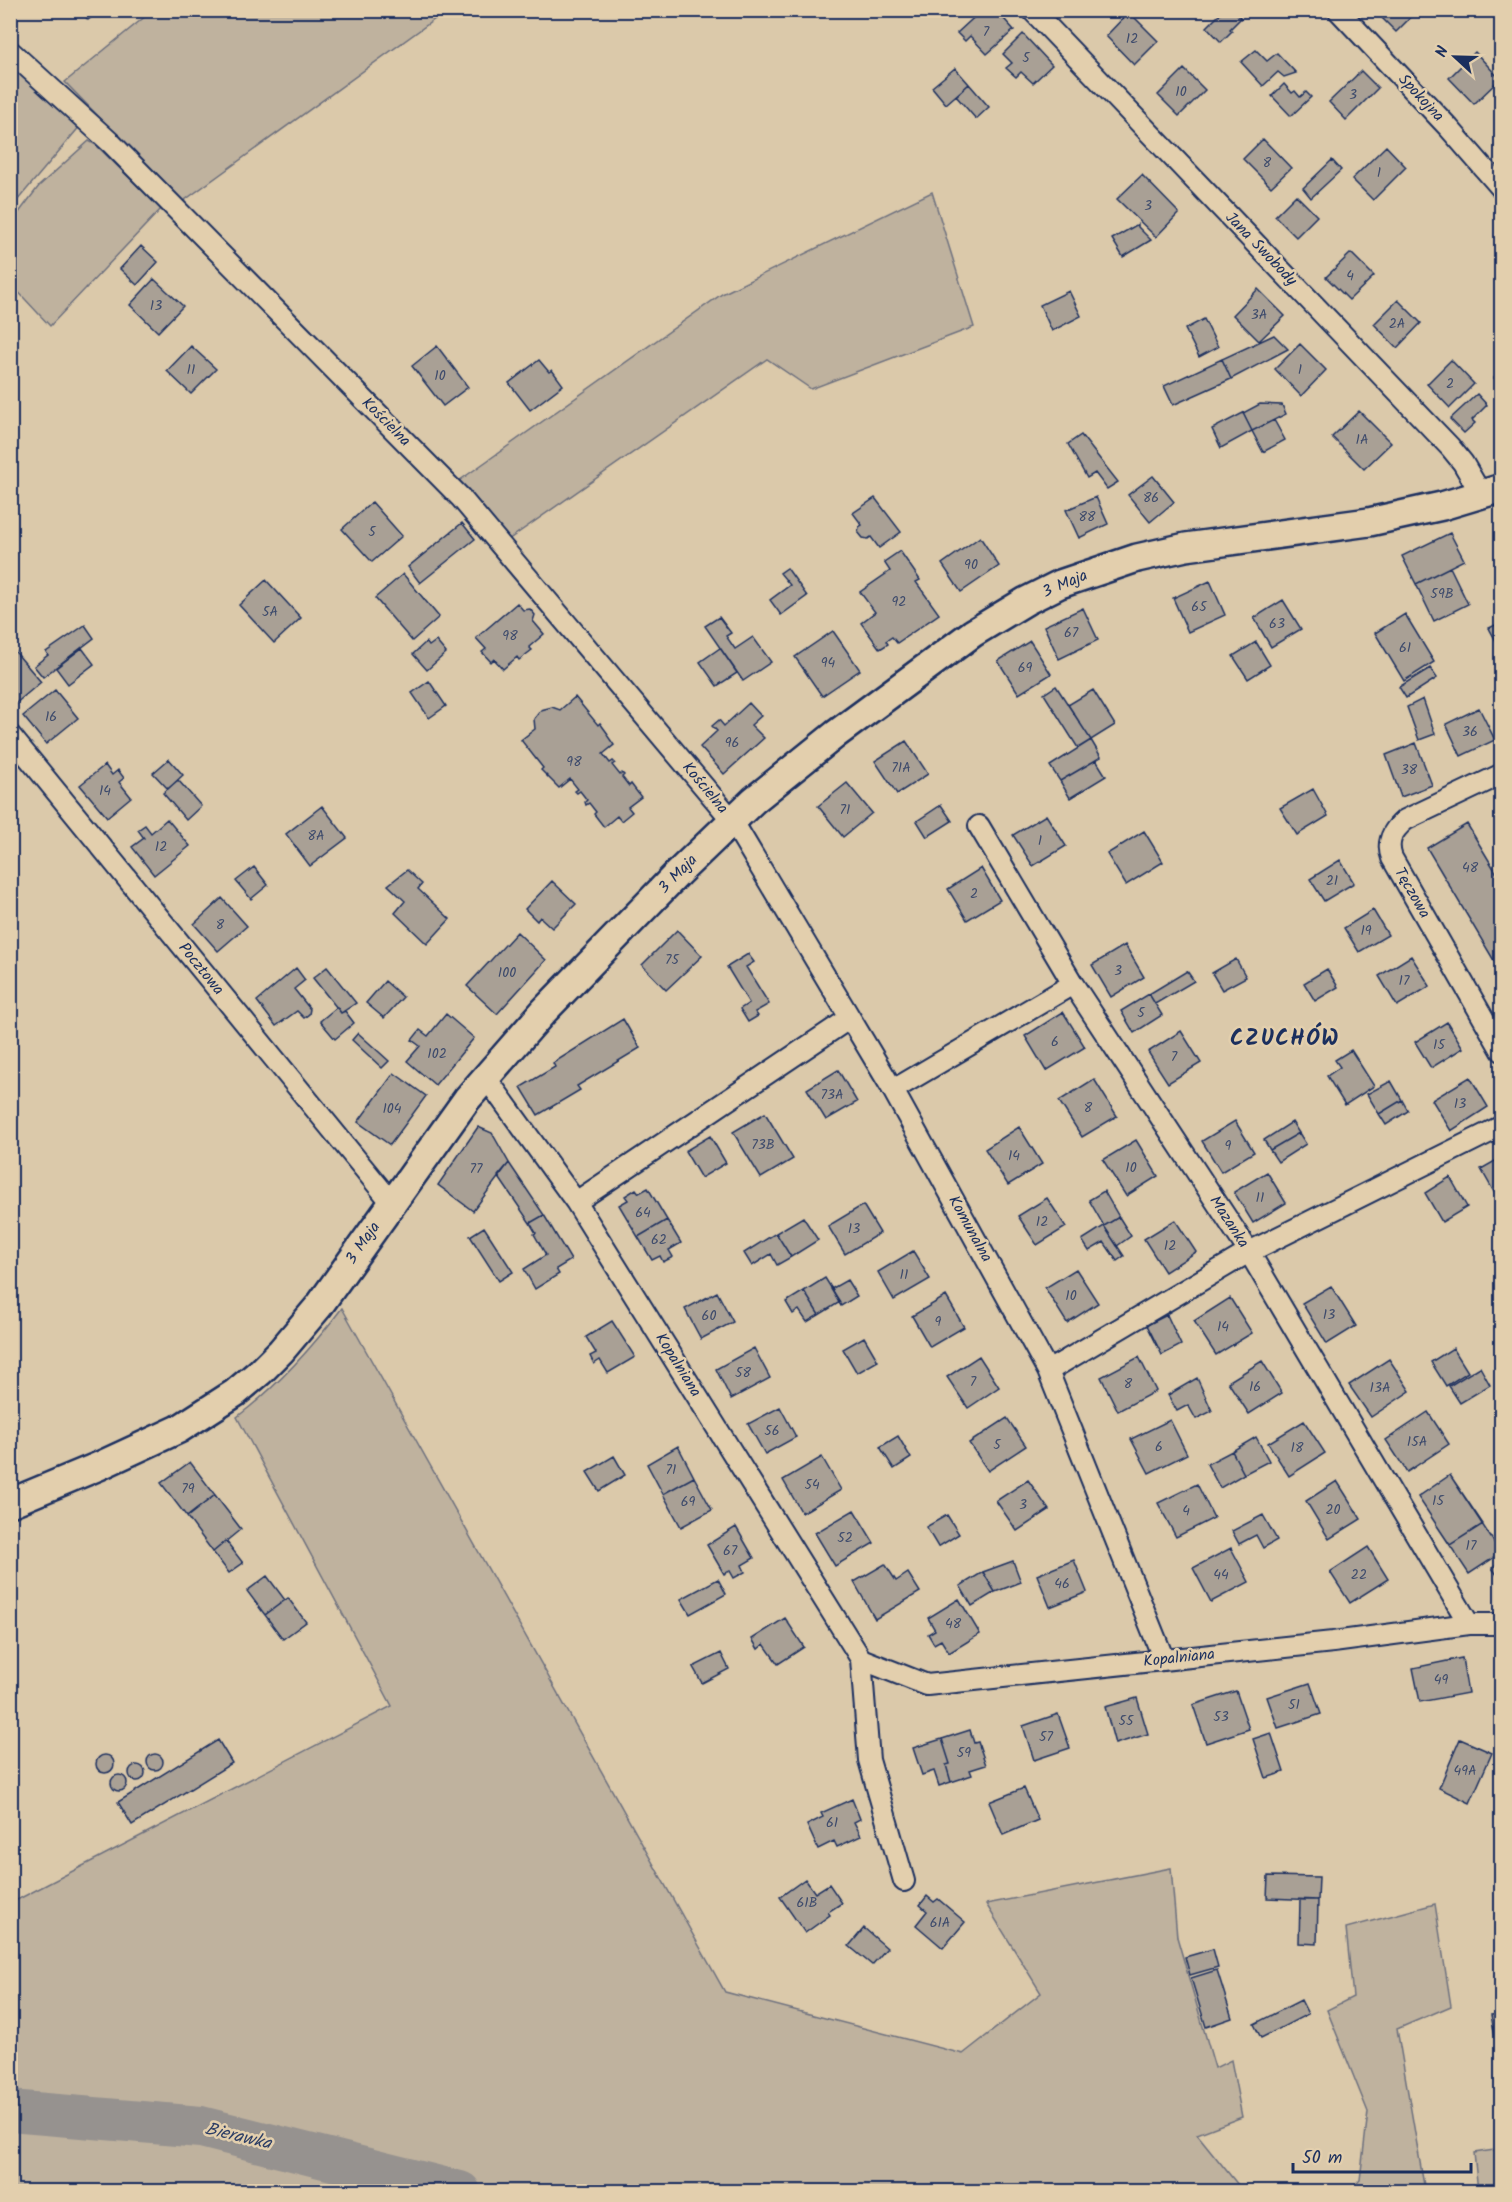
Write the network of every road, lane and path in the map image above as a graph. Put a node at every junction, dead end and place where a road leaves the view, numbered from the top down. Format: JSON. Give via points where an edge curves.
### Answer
{"nodes":[{"id":1,"x":1032,"y":10,"type":"edge"},
{"id":2,"x":1338,"y":10,"type":"edge"},
{"id":3,"x":10,"y":51,"type":"edge"},
{"id":4,"x":1502,"y":189,"type":"edge"},
{"id":5,"x":1491,"y":491,"type":"edge"},
{"id":6,"x":10,"y":735,"type":"edge"},
{"id":7,"x":1496,"y":776,"type":"edge"},
{"id":8,"x":732,"y":820,"type":"junction"},
{"id":9,"x":979,"y":826,"type":"dead end"},
{"id":10,"x":1073,"y":984,"type":"junction"},
{"id":11,"x":849,"y":1018,"type":"junction"},
{"id":12,"x":1502,"y":1050,"type":"edge"},
{"id":13,"x":484,"y":1078,"type":"junction"},
{"id":14,"x":893,"y":1090,"type":"junction"},
{"id":15,"x":1502,"y":1126,"type":"edge"},
{"id":16,"x":576,"y":1202,"type":"junction"},
{"id":17,"x":392,"y":1203,"type":"junction"},
{"id":18,"x":1249,"y":1252,"type":"junction"},
{"id":19,"x":1048,"y":1371,"type":"junction"},
{"id":20,"x":10,"y":1503,"type":"edge"},
{"id":21,"x":1468,"y":1624,"type":"junction"},
{"id":22,"x":1502,"y":1624,"type":"edge"},
{"id":23,"x":861,"y":1659,"type":"junction"},
{"id":24,"x":1164,"y":1660,"type":"junction"},
{"id":25,"x":903,"y":1881,"type":"dead end"}],
"edges":[{"from":1,"to":5,"type":"street","name":"Jana Swobody"},
{"from":2,"to":4,"type":"street","name":"Spokojna"},
{"from":3,"to":8,"type":"street","name":"Kościelna","via":[[111,143],[469,506]]},
{"from":5,"to":8,"type":"main road","name":"3 Maja","via":[[1370,522],[1159,552],[1060,584],[1010,610],[919,671]]},
{"from":6,"to":17,"type":"street","name":"Pocztowa"},
{"from":7,"to":12,"type":"street","name":"Tęczowa","via":[[1404,820],[1394,828],[1389,843],[1392,858]]},
{"from":8,"to":11,"type":"street","name":"Komunalna"},
{"from":8,"to":13,"type":"main road","name":"3 Maja"},
{"from":9,"to":10,"type":"street","name":"Mazanka"},
{"from":10,"to":14,"type":"street"},
{"from":10,"to":18,"type":"street","name":"Mazanka"},
{"from":11,"to":14,"type":"street","name":"Komunalna"},
{"from":11,"to":16,"type":"street"},
{"from":13,"to":16,"type":"street","name":"Kopalniana"},
{"from":13,"to":17,"type":"main road","name":"3 Maja"},
{"from":14,"to":19,"type":"street","name":"Komunalna"},
{"from":15,"to":18,"type":"street"},
{"from":16,"to":23,"type":"street","name":"Kopalniana"},
{"from":17,"to":20,"type":"main road","name":"3 Maja","via":[[300,1329],[235,1393],[178,1429]]},
{"from":18,"to":19,"type":"street"},
{"from":18,"to":21,"type":"street","name":"Mazanka"},
{"from":19,"to":24,"type":"street","name":"Komunalna"},
{"from":21,"to":22,"type":"street","name":"Kopalniana"},
{"from":21,"to":24,"type":"street","name":"Kopalniana"},
{"from":23,"to":24,"type":"street","name":"Kopalniana","via":[[927,1685]]},
{"from":23,"to":25,"type":"street","name":"Kopalniana","via":[[868,1760]]}]}
